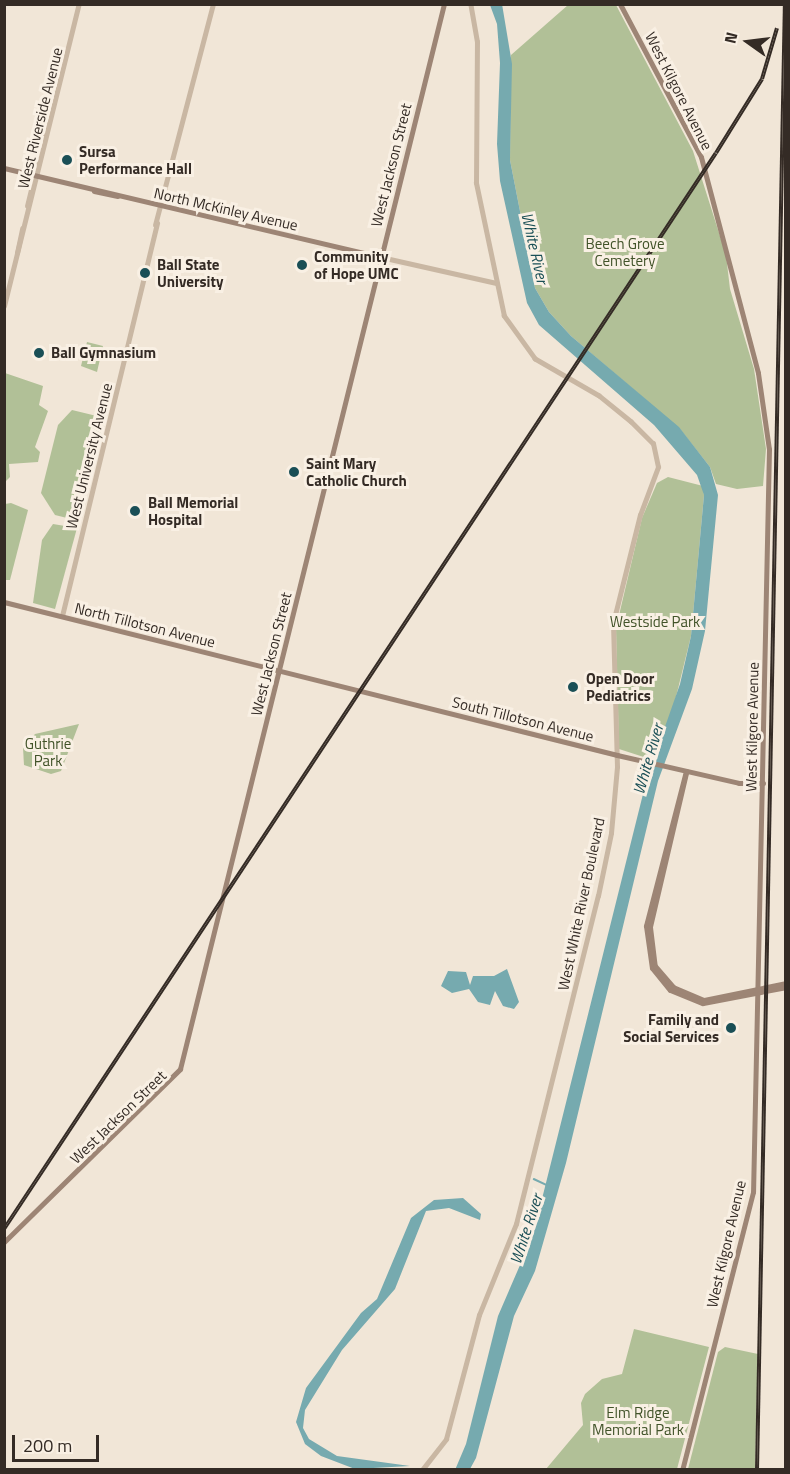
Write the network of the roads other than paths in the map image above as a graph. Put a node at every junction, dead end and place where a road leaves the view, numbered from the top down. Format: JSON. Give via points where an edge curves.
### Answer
{"nodes":[{"id":1,"x":80,"y":4,"type":"edge"},
{"id":2,"x":213,"y":4,"type":"edge"},
{"id":3,"x":444,"y":4,"type":"edge"},
{"id":4,"x":470,"y":4,"type":"edge"},
{"id":5,"x":620,"y":4,"type":"edge"},
{"id":6,"x":4,"y":170,"type":"edge"},
{"id":7,"x":35,"y":175,"type":"junction"},
{"id":8,"x":161,"y":206,"type":"junction"},
{"id":9,"x":381,"y":257,"type":"junction"},
{"id":10,"x":496,"y":283,"type":"junction"},
{"id":11,"x":4,"y":306,"type":"edge"},
{"id":12,"x":4,"y":602,"type":"edge"},
{"id":13,"x":62,"y":616,"type":"junction"},
{"id":14,"x":278,"y":672,"type":"junction"},
{"id":15,"x":617,"y":755,"type":"junction"},
{"id":16,"x":672,"y":769,"type":"junction"},
{"id":17,"x":686,"y":771,"type":"junction"},
{"id":18,"x":763,"y":783,"type":"junction"},
{"id":19,"x":680,"y":789,"type":"junction"},
{"id":20,"x":218,"y":888,"type":"dead end"},
{"id":21,"x":225,"y":893,"type":"junction"},
{"id":22,"x":786,"y":985,"type":"edge"},
{"id":23,"x":742,"y":996,"type":"junction"},
{"id":24,"x":4,"y":1242,"type":"edge"},
{"id":25,"x":422,"y":1470,"type":"edge"},
{"id":26,"x":682,"y":1470,"type":"edge"}],
"edges":[{"from":1,"to":7,"type":"street","name":"West Riverside Avenue"},
{"from":2,"to":8,"type":"street","name":"West University Avenue"},
{"from":3,"to":9,"type":"main road","name":"West Jackson Street"},
{"from":4,"to":10,"type":"street","name":"West White River Boulevard","via":[[477,42],[476,183]]},
{"from":5,"to":18,"type":"main road","name":"West Kilgore Avenue","via":[[700,157],[758,373],[769,449]]},
{"from":6,"to":7,"type":"main road","name":"North McKinley Avenue"},
{"from":7,"to":8,"type":"main road","name":"North McKinley Avenue"},
{"from":7,"to":11,"type":"street","name":"West Riverside Avenue"},
{"from":8,"to":9,"type":"main road","name":"North McKinley Avenue"},
{"from":8,"to":13,"type":"street","name":"West University Avenue"},
{"from":9,"to":10,"type":"street"},
{"from":9,"to":14,"type":"main road","name":"West Jackson Street"},
{"from":10,"to":15,"type":"street","name":"West White River Boulevard","via":[[504,316],[524,348],[618,410],[651,442],[658,458],[613,623]]},
{"from":12,"to":13,"type":"main road","name":"North Tillotson Avenue"},
{"from":13,"to":14,"type":"main road","name":"North Tillotson Avenue"},
{"from":14,"to":15,"type":"main road","name":"South Tillotson Avenue"},
{"from":14,"to":21,"type":"main road","name":"West Jackson Street"},
{"from":15,"to":16,"type":"main road","name":"South Tillotson Avenue"},
{"from":15,"to":25,"type":"street","name":"West White River Boulevard","via":[[607,854],[516,1224],[481,1308],[446,1439]]},
{"from":16,"to":17,"type":"main road","name":"South Tillotson Avenue"},
{"from":16,"to":19,"type":"main road"},
{"from":17,"to":18,"type":"main road","name":"South Tillotson Avenue"},
{"from":17,"to":19,"type":"main road"},
{"from":17,"to":23,"type":"main road","via":[[650,927],[651,954],[663,978],[685,994],[711,1000]]},
{"from":18,"to":26,"type":"main road","name":"West Kilgore Avenue","via":[[753,1192]]},
{"from":19,"to":23,"type":"main road","via":[[646,926],[647,955],[660,980],[684,998],[711,1004]]},
{"from":20,"to":21,"type":"main road"},
{"from":21,"to":24,"type":"main road","name":"West Jackson Street","via":[[177,1076]]},
{"from":22,"to":23,"type":"main road"}]}
